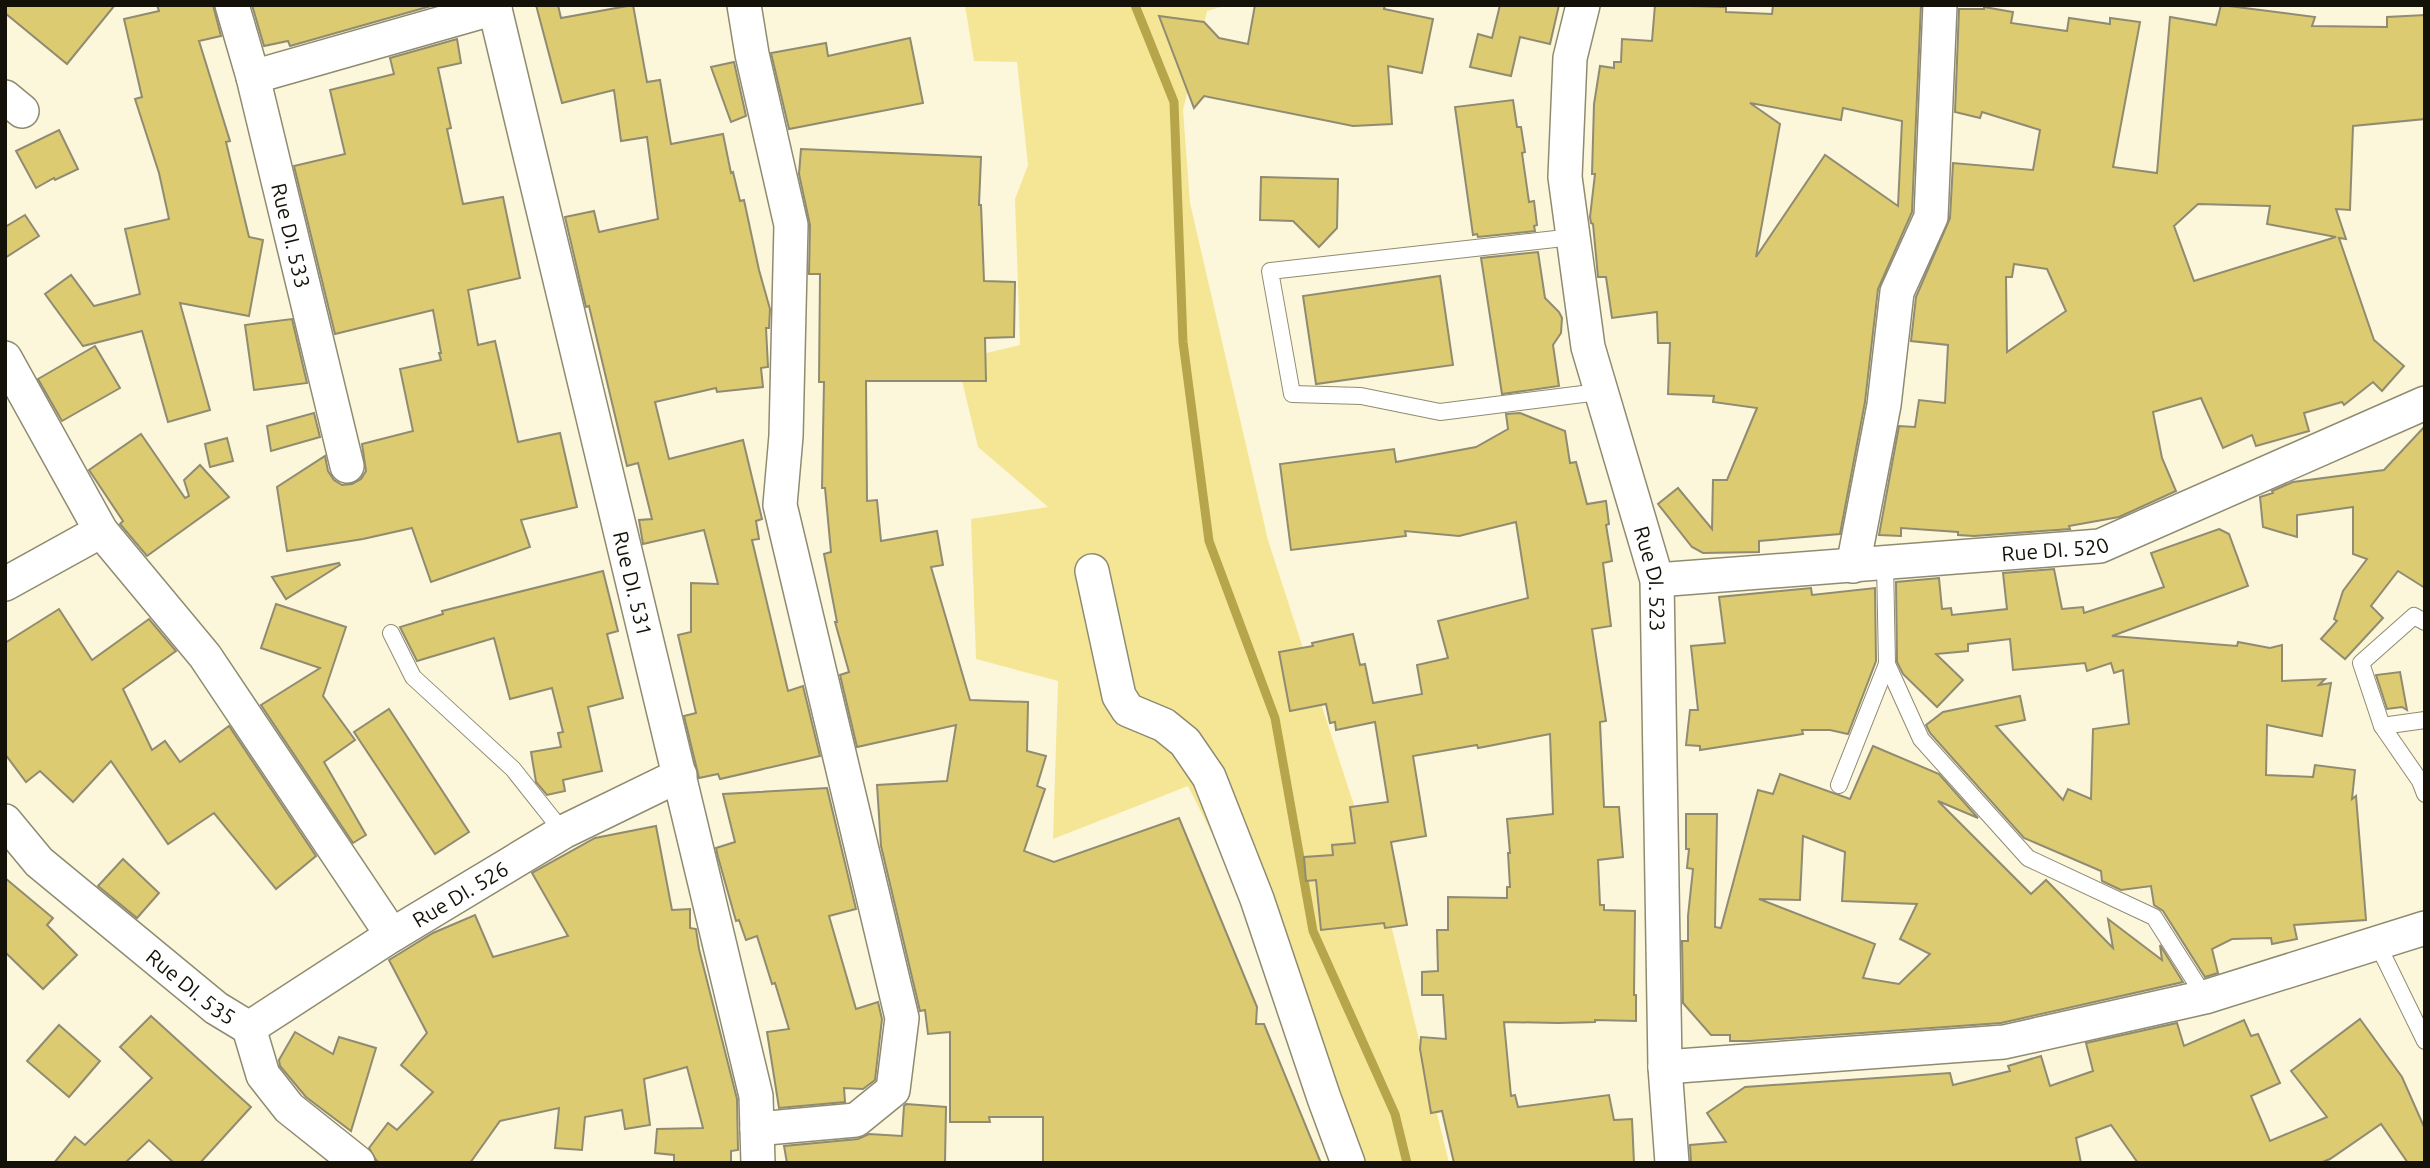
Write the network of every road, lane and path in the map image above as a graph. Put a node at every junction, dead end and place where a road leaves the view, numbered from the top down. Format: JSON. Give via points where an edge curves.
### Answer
{"nodes":[{"id":1,"x":232,"y":5,"type":"edge"},
{"id":2,"x":744,"y":5,"type":"edge"},
{"id":3,"x":1584,"y":5,"type":"edge"},
{"id":4,"x":1940,"y":5,"type":"edge"},
{"id":5,"x":495,"y":6,"type":"edge"},
{"id":6,"x":253,"y":77,"type":"junction"},
{"id":7,"x":1573,"y":237,"type":"junction"},
{"id":8,"x":5,"y":358,"type":"edge"},
{"id":9,"x":1600,"y":392,"type":"junction"},
{"id":10,"x":2425,"y":403,"type":"edge"},
{"id":11,"x":347,"y":466,"type":"dead end"},
{"id":12,"x":101,"y":531,"type":"junction"},
{"id":13,"x":1869,"y":564,"type":"junction"},
{"id":14,"x":1092,"y":571,"type":"dead end"},
{"id":15,"x":1657,"y":580,"type":"junction"},
{"id":16,"x":5,"y":584,"type":"edge"},
{"id":17,"x":2425,"y":622,"type":"edge"},
{"id":18,"x":391,"y":633,"type":"dead end"},
{"id":19,"x":1887,"y":664,"type":"junction"},
{"id":20,"x":2425,"y":720,"type":"edge"},
{"id":21,"x":2382,"y":726,"type":"junction"},
{"id":22,"x":680,"y":775,"type":"junction"},
{"id":23,"x":1839,"y":785,"type":"dead end"},
{"id":24,"x":2425,"y":794,"type":"edge"},
{"id":25,"x":5,"y":821,"type":"edge"},
{"id":26,"x":563,"y":832,"type":"junction"},
{"id":27,"x":2425,"y":928,"type":"edge"},
{"id":28,"x":392,"y":935,"type":"junction"},
{"id":29,"x":2377,"y":943,"type":"junction"},
{"id":30,"x":2205,"y":997,"type":"junction"},
{"id":31,"x":248,"y":1028,"type":"junction"},
{"id":32,"x":2425,"y":1041,"type":"edge"},
{"id":33,"x":1665,"y":1067,"type":"junction"},
{"id":34,"x":757,"y":1129,"type":"junction"},
{"id":35,"x":358,"y":1163,"type":"edge"},
{"id":36,"x":758,"y":1163,"type":"edge"},
{"id":37,"x":1348,"y":1163,"type":"edge"},
{"id":38,"x":1672,"y":1163,"type":"edge"}],
"edges":[{"from":1,"to":6,"type":"street","name":"Rue DI. 533"},
{"from":2,"to":34,"type":"street","via":[[791,226],[780,505],[902,1018],[893,1090],[856,1120]]},
{"from":3,"to":7,"type":"street","name":"Rue DI. 523","via":[[1570,58],[1565,177]]},
{"from":4,"to":13,"type":"street","via":[[1931,217],[1897,292]]},
{"from":5,"to":6,"type":"street"},
{"from":5,"to":22,"type":"street","name":"Rue DI. 531"},
{"from":6,"to":11,"type":"street","name":"Rue DI. 533"},
{"from":7,"to":9,"type":"street","name":"Rue DI. 523","via":[[1588,347]]},
{"from":7,"to":9,"type":"lane","via":[[1270,271],[1292,394],[1362,396],[1440,412]]},
{"from":8,"to":12,"type":"street"},
{"from":9,"to":15,"type":"street","name":"Rue DI. 523"},
{"from":10,"to":13,"type":"street","name":"Rue DI. 520","via":[[2100,546]]},
{"from":12,"to":16,"type":"street"},
{"from":12,"to":28,"type":"street","via":[[205,656]]},
{"from":13,"to":15,"type":"street","name":"Rue DI. 520"},
{"from":13,"to":19,"type":"lane"},
{"from":14,"to":37,"type":"street","via":[[1119,696],[1128,710],[1164,725],[1185,742],[1209,777],[1257,899]]},
{"from":15,"to":33,"type":"street","name":"Rue DI. 523"},
{"from":17,"to":21,"type":"lane","via":[[2414,616],[2361,663]]},
{"from":18,"to":26,"type":"lane","via":[[413,677],[513,769]]},
{"from":19,"to":23,"type":"lane"},
{"from":19,"to":30,"type":"lane","via":[[1921,739],[2028,858],[2154,917]]},
{"from":20,"to":21,"type":"lane"},
{"from":21,"to":24,"type":"lane"},
{"from":22,"to":26,"type":"street","name":"Rue DI. 526"},
{"from":22,"to":34,"type":"street","name":"Rue DI. 531","via":[[757,1096]]},
{"from":25,"to":31,"type":"street","name":"Rue DI. 535","via":[[39,862],[216,1008]]},
{"from":26,"to":28,"type":"street","name":"Rue DI. 526"},
{"from":27,"to":29,"type":"street"},
{"from":28,"to":31,"type":"street","name":"Rue DI. 526"},
{"from":29,"to":30,"type":"street"},
{"from":29,"to":32,"type":"lane"},
{"from":30,"to":33,"type":"street","via":[[2004,1042]]},
{"from":31,"to":35,"type":"street","name":"Rue DI. 535","via":[[263,1075],[289,1108]]},
{"from":33,"to":38,"type":"street","name":"Rue DI. 523"},
{"from":34,"to":36,"type":"street","name":"Rue DI. 531"}]}
